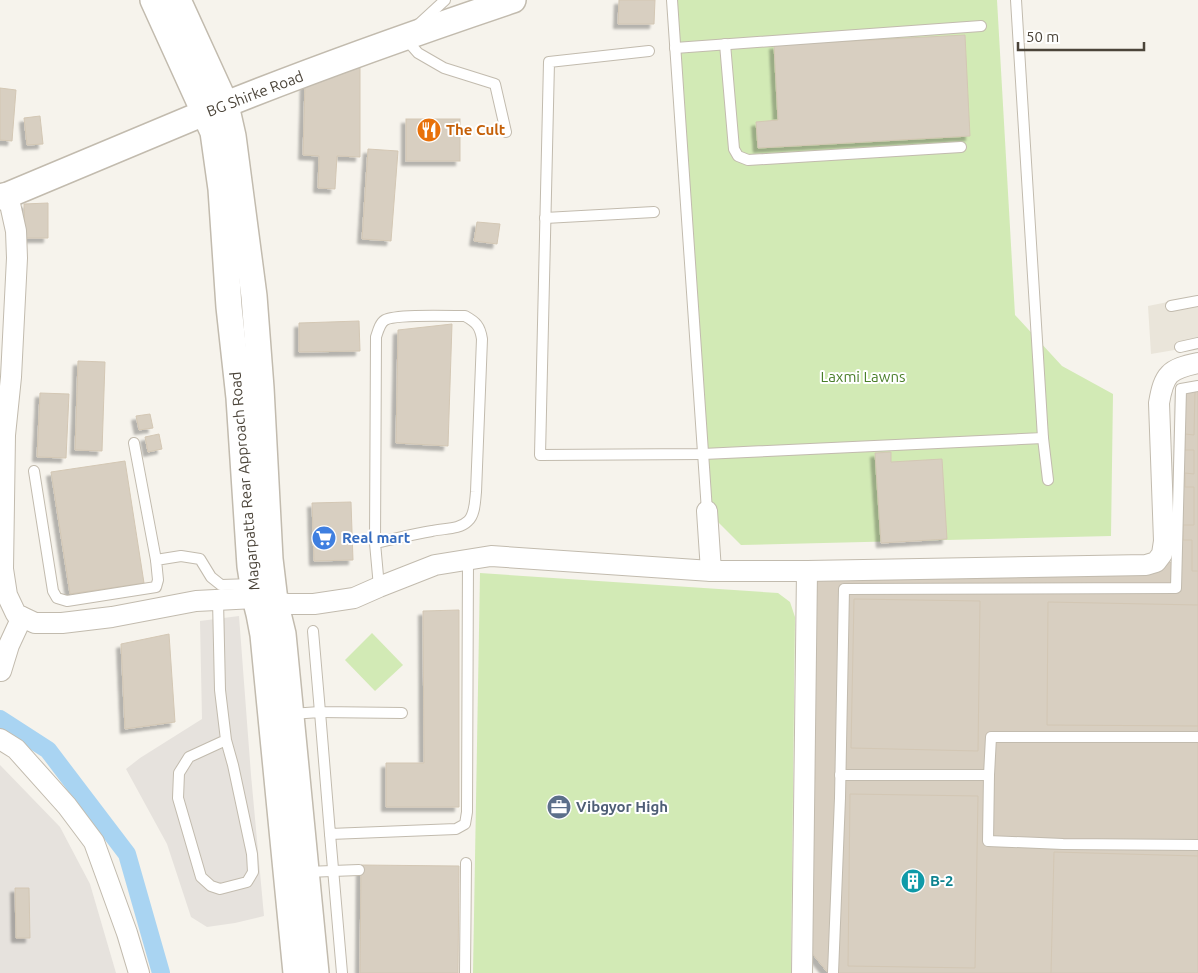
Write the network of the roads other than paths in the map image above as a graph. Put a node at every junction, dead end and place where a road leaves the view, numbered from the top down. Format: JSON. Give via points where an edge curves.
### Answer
{"nodes":[{"id":1,"x":152,"y":0,"type":"edge"},
{"id":2,"x":178,"y":0,"type":"edge"},
{"id":3,"x":445,"y":0,"type":"edge"},
{"id":4,"x":513,"y":0,"type":"edge"},
{"id":5,"x":672,"y":0,"type":"edge"},
{"id":6,"x":1016,"y":0,"type":"edge"},
{"id":7,"x":981,"y":26,"type":"dead end"},
{"id":8,"x":404,"y":37,"type":"junction"},
{"id":9,"x":725,"y":44,"type":"junction"},
{"id":10,"x":675,"y":48,"type":"junction"},
{"id":11,"x":649,"y":51,"type":"dead end"},
{"id":12,"x":215,"y":109,"type":"junction"},
{"id":13,"x":506,"y":132,"type":"dead end"},
{"id":14,"x":961,"y":147,"type":"dead end"},
{"id":15,"x":4,"y":196,"type":"edge"},
{"id":16,"x":654,"y":212,"type":"dead end"},
{"id":17,"x":545,"y":218,"type":"junction"},
{"id":18,"x":1198,"y":301,"type":"edge"},
{"id":19,"x":1171,"y":306,"type":"dead end"},
{"id":20,"x":1198,"y":343,"type":"edge"},
{"id":21,"x":1180,"y":346,"type":"dead end"},
{"id":22,"x":1198,"y":362,"type":"edge"},
{"id":23,"x":1198,"y":386,"type":"edge"},
{"id":24,"x":1043,"y":438,"type":"junction"},
{"id":25,"x":134,"y":443,"type":"dead end"},
{"id":26,"x":703,"y":454,"type":"junction"},
{"id":27,"x":34,"y":471,"type":"dead end"},
{"id":28,"x":1048,"y":480,"type":"dead end"},
{"id":29,"x":707,"y":511,"type":"joint"},
{"id":30,"x":375,"y":543,"type":"junction"},
{"id":31,"x":468,"y":559,"type":"junction"},
{"id":32,"x":156,"y":560,"type":"junction"},
{"id":33,"x":711,"y":571,"type":"junction"},
{"id":34,"x":806,"y":571,"type":"junction"},
{"id":35,"x":379,"y":587,"type":"junction"},
{"id":36,"x":261,"y":595,"type":"junction"},
{"id":37,"x":218,"y":600,"type":"junction"},
{"id":38,"x":22,"y":617,"type":"junction"},
{"id":39,"x":313,"y":631,"type":"dead end"},
{"id":40,"x":1,"y":671,"type":"edge"},
{"id":41,"x":320,"y":712,"type":"junction"},
{"id":42,"x":402,"y":713,"type":"dead end"},
{"id":43,"x":291,"y":714,"type":"junction"},
{"id":44,"x":1198,"y":737,"type":"edge"},
{"id":45,"x":0,"y":739,"type":"edge"},
{"id":46,"x":226,"y":740,"type":"junction"},
{"id":47,"x":840,"y":775,"type":"junction"},
{"id":48,"x":989,"y":775,"type":"junction"},
{"id":49,"x":330,"y":834,"type":"junction"},
{"id":50,"x":1198,"y":845,"type":"edge"},
{"id":51,"x":466,"y":863,"type":"dead end"},
{"id":52,"x":359,"y":870,"type":"dead end"},
{"id":53,"x":334,"y":871,"type":"junction"},
{"id":54,"x":306,"y":872,"type":"junction"},
{"id":55,"x":139,"y":973,"type":"edge"},
{"id":56,"x":296,"y":973,"type":"edge"},
{"id":57,"x":316,"y":973,"type":"edge"},
{"id":58,"x":342,"y":973,"type":"edge"},
{"id":59,"x":465,"y":973,"type":"edge"},
{"id":60,"x":802,"y":973,"type":"edge"},
{"id":61,"x":833,"y":973,"type":"edge"}],
"edges":[{"from":1,"to":12,"type":"street","name":"Magarpatta Rear Approach Road"},
{"from":2,"to":12,"type":"street","name":"Magarpatta Rear Approach Road"},
{"from":3,"to":8,"type":"lane"},
{"from":4,"to":8,"type":"street","name":"BG Shirke Road"},
{"from":5,"to":10,"type":"lane"},
{"from":6,"to":24,"type":"lane"},
{"from":7,"to":9,"type":"lane"},
{"from":8,"to":12,"type":"street","name":"BG Shirke Road"},
{"from":8,"to":13,"type":"lane","via":[[418,53],[444,68],[495,84]]},
{"from":9,"to":10,"type":"lane"},
{"from":9,"to":14,"type":"lane","via":[[734,149],[738,156],[748,160]]},
{"from":10,"to":26,"type":"lane"},
{"from":11,"to":17,"type":"lane","via":[[549,62]]},
{"from":12,"to":15,"type":"street","name":"BG Shirke Road"},
{"from":12,"to":36,"type":"street","name":"Magarpatta Rear Approach Road","via":[[213,132],[221,188],[239,398],[250,566]]},
{"from":15,"to":38,"type":"street","via":[[16,231],[17,258],[5,435],[3,569],[7,595],[16,614]]},
{"from":16,"to":17,"type":"lane"},
{"from":17,"to":26,"type":"lane","via":[[540,456]]},
{"from":18,"to":19,"type":"lane"},
{"from":20,"to":21,"type":"lane"},
{"from":22,"to":34,"type":"street","via":[[1172,371],[1162,384],[1159,403],[1164,541],[1162,554],[1156,562],[1146,565]]},
{"from":23,"to":47,"type":"lane","via":[[1182,389],[1176,588],[844,589]]},
{"from":24,"to":26,"type":"lane"},
{"from":24,"to":28,"type":"lane"},
{"from":25,"to":32,"type":"lane"},
{"from":26,"to":29,"type":"lane"},
{"from":27,"to":32,"type":"lane","via":[[52,591],[57,598],[67,601],[156,587]]},
{"from":29,"to":33,"type":"street"},
{"from":30,"to":30,"type":"lane","via":[[378,329],[385,320],[398,316],[465,316],[481,330],[482,339],[476,492],[470,520],[454,528]]},
{"from":30,"to":35,"type":"lane"},
{"from":31,"to":33,"type":"street","via":[[491,556]]},
{"from":31,"to":35,"type":"street","via":[[435,565]]},
{"from":31,"to":49,"type":"lane","via":[[465,824],[456,829]]},
{"from":32,"to":36,"type":"lane","via":[[181,556],[200,559],[211,577],[221,585]]},
{"from":33,"to":34,"type":"street"},
{"from":34,"to":60,"type":"street"},
{"from":35,"to":36,"type":"street","via":[[354,598],[314,604],[288,604]]},
{"from":36,"to":37,"type":"street"},
{"from":36,"to":43,"type":"street","name":"Magarpatta Rear Approach Road","via":[[283,634]]},
{"from":36,"to":56,"type":"street","name":"Magarpatta Rear Approach Road","via":[[259,614]]},
{"from":37,"to":38,"type":"street","via":[[62,623],[35,623]]},
{"from":37,"to":46,"type":"lane","via":[[220,690]]},
{"from":38,"to":40,"type":"street"},
{"from":39,"to":41,"type":"lane"},
{"from":41,"to":42,"type":"lane"},
{"from":41,"to":43,"type":"lane"},
{"from":41,"to":49,"type":"lane"},
{"from":43,"to":54,"type":"street","name":"Magarpatta Rear Approach Road"},
{"from":44,"to":48,"type":"lane","via":[[991,737]]},
{"from":45,"to":55,"type":"street","via":[[16,749],[94,842]]},
{"from":46,"to":46,"type":"lane","via":[[252,854],[253,872],[247,882],[220,889],[201,877],[178,798],[179,773],[189,757]]},
{"from":47,"to":48,"type":"lane"},
{"from":47,"to":61,"type":"lane"},
{"from":48,"to":50,"type":"lane","via":[[988,841]]},
{"from":49,"to":53,"type":"lane"},
{"from":51,"to":59,"type":"lane"},
{"from":52,"to":53,"type":"lane"},
{"from":53,"to":54,"type":"lane"},
{"from":53,"to":58,"type":"lane"},
{"from":54,"to":57,"type":"street","name":"Magarpatta Rear Approach Road"}]}
